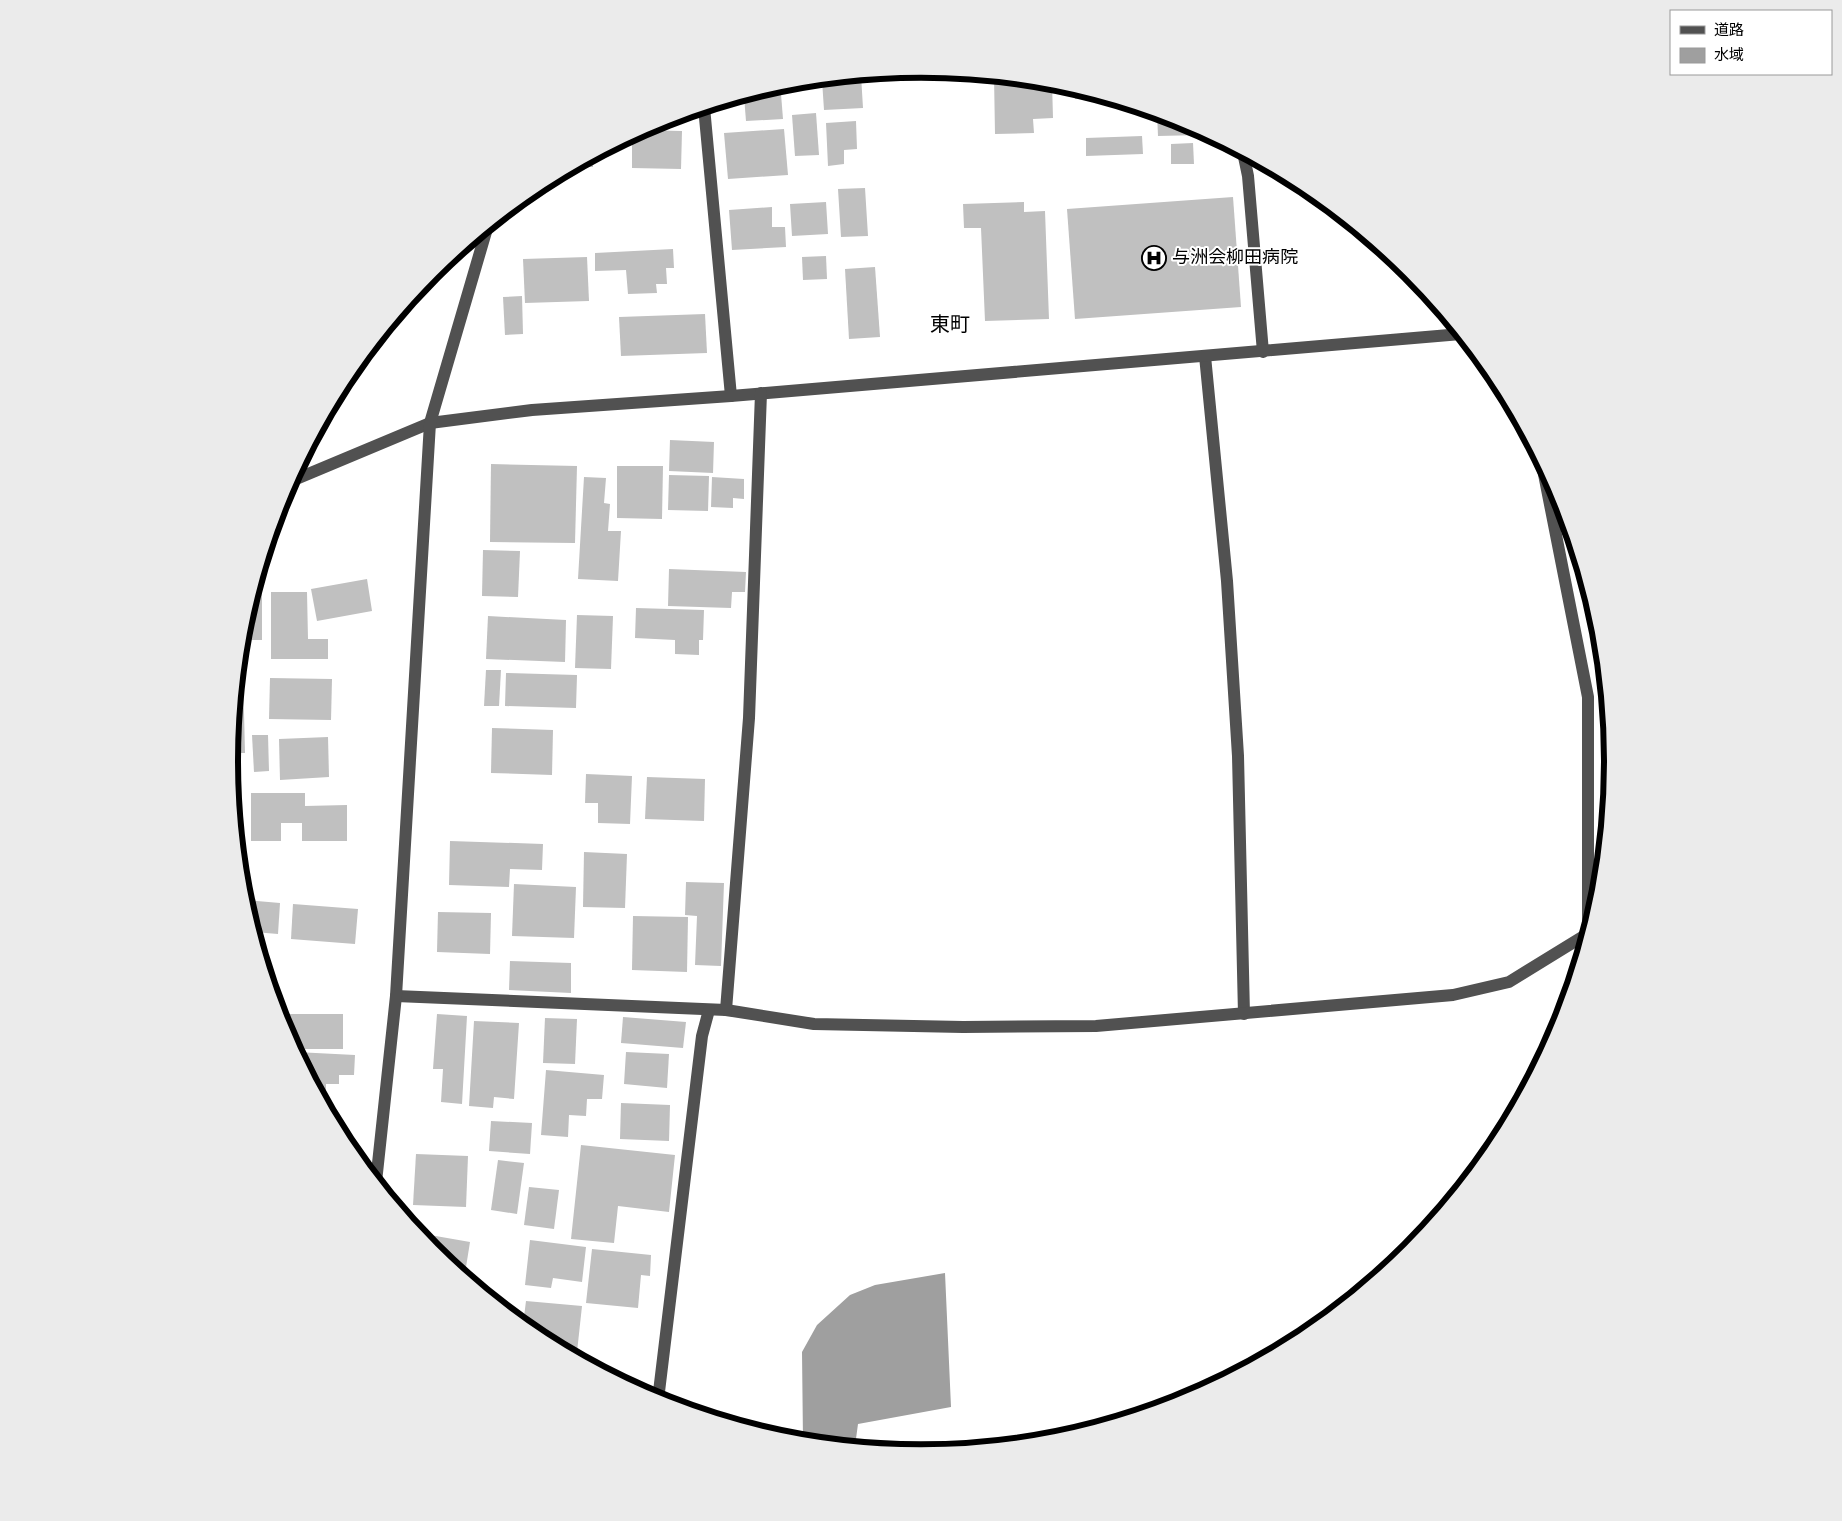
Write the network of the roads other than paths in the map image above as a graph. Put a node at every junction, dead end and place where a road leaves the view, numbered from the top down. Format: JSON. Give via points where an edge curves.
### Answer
{"nodes":[{"id":1,"x":705,"y":113,"type":"edge"},
{"id":2,"x":1245,"y":159,"type":"edge"},
{"id":3,"x":485,"y":236,"type":"edge"},
{"id":4,"x":1455,"y":335,"type":"edge"},
{"id":5,"x":1263,"y":352,"type":"junction"},
{"id":6,"x":1205,"y":356,"type":"junction"},
{"id":7,"x":761,"y":393,"type":"junction"},
{"id":8,"x":731,"y":396,"type":"junction"},
{"id":9,"x":430,"y":423,"type":"junction"},
{"id":10,"x":299,"y":478,"type":"edge"},
{"id":11,"x":1546,"y":486,"type":"edge"},
{"id":12,"x":1587,"y":911,"type":"edge"},
{"id":13,"x":1581,"y":938,"type":"edge"},
{"id":14,"x":396,"y":996,"type":"junction"},
{"id":15,"x":709,"y":1010,"type":"junction"},
{"id":16,"x":726,"y":1010,"type":"junction"},
{"id":17,"x":1244,"y":1014,"type":"junction"},
{"id":18,"x":377,"y":1173,"type":"edge"},
{"id":19,"x":659,"y":1392,"type":"edge"}],
"edges":[{"from":1,"to":8,"type":"street"},
{"from":2,"to":5,"type":"street"},
{"from":3,"to":9,"type":"street"},
{"from":4,"to":5,"type":"street"},
{"from":5,"to":6,"type":"street"},
{"from":6,"to":7,"type":"street"},
{"from":6,"to":17,"type":"street","via":[[1227,581],[1238,756]]},
{"from":7,"to":8,"type":"street"},
{"from":7,"to":16,"type":"street","via":[[749,718]]},
{"from":8,"to":9,"type":"street","via":[[532,410]]},
{"from":9,"to":10,"type":"street"},
{"from":9,"to":14,"type":"street"},
{"from":11,"to":12,"type":"street","via":[[1588,697]]},
{"from":13,"to":17,"type":"street","via":[[1509,982],[1453,995]]},
{"from":14,"to":15,"type":"street"},
{"from":14,"to":18,"type":"street"},
{"from":15,"to":16,"type":"street"},
{"from":15,"to":19,"type":"street","via":[[702,1036]]},
{"from":16,"to":17,"type":"street","via":[[814,1024],[963,1027],[1096,1026]]}]}
